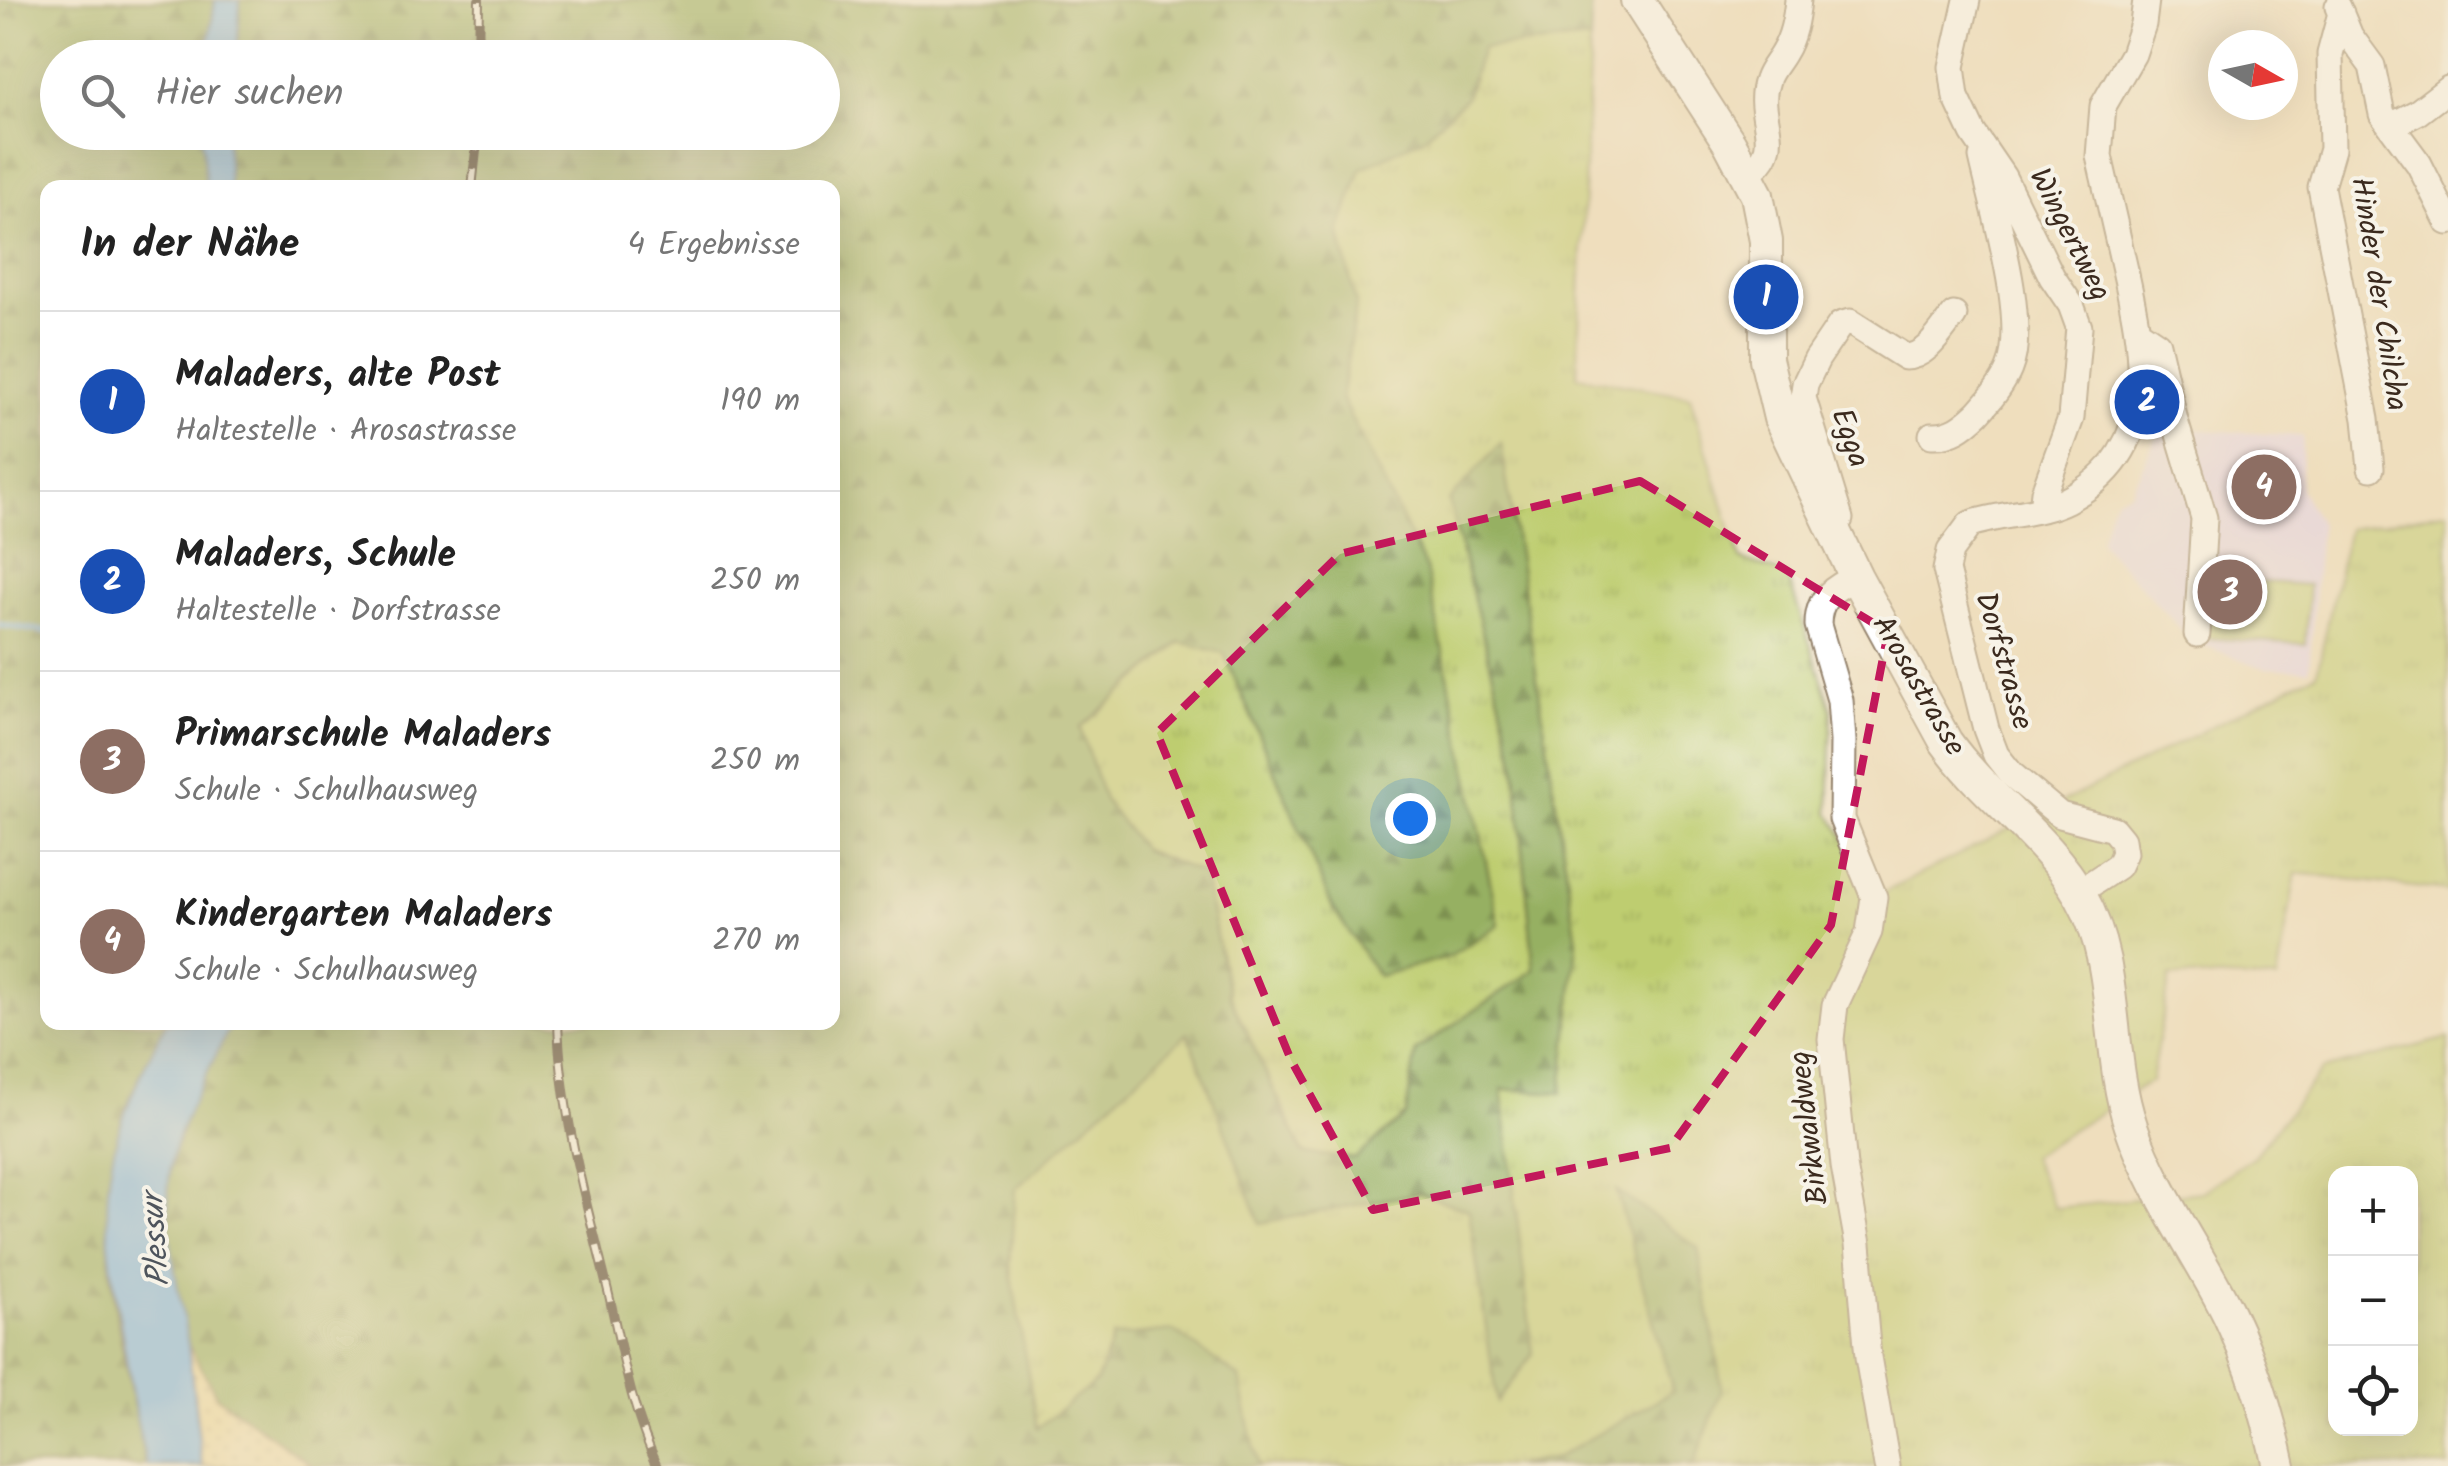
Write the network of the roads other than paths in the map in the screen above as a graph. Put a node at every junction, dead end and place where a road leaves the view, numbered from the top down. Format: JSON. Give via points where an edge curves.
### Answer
{"nodes":[{"id":1,"x":1638,"y":0,"type":"edge"},
{"id":2,"x":1798,"y":0,"type":"edge"},
{"id":3,"x":1968,"y":0,"type":"edge"},
{"id":4,"x":2146,"y":0,"type":"edge"},
{"id":5,"x":2338,"y":7,"type":"edge"},
{"id":6,"x":2448,"y":89,"type":"edge"},
{"id":7,"x":2392,"y":126,"type":"junction"},
{"id":8,"x":1978,"y":143,"type":"junction"},
{"id":9,"x":1746,"y":173,"type":"junction"},
{"id":10,"x":2448,"y":222,"type":"edge"},
{"id":11,"x":1954,"y":315,"type":"dead end"},
{"id":12,"x":2139,"y":332,"type":"junction"},
{"id":13,"x":1932,"y":434,"type":"dead end"},
{"id":14,"x":2371,"y":468,"type":"dead end"},
{"id":15,"x":2042,"y":509,"type":"junction"},
{"id":16,"x":1839,"y":544,"type":"junction"},
{"id":17,"x":1856,"y":577,"type":"junction"},
{"id":18,"x":2197,"y":634,"type":"dead end"},
{"id":19,"x":2078,"y":892,"type":"junction"},
{"id":20,"x":1887,"y":1466,"type":"edge"},
{"id":21,"x":2280,"y":1466,"type":"edge"}],
"edges":[{"from":1,"to":9,"type":"main road","name":"Arosastrasse"},
{"from":2,"to":9,"type":"street","via":[[1791,36],[1764,91],[1767,154]]},
{"from":3,"to":8,"type":"street","name":"Wingertweg","via":[[1951,81]]},
{"from":4,"to":12,"type":"street","name":"Dorfstrasse","via":[[2133,54],[2104,106],[2098,140]]},
{"from":5,"to":7,"type":"street","via":[[2372,66],[2378,105]]},
{"from":5,"to":14,"type":"street","name":"Hinder der Chilcha","via":[[2330,54],[2332,149],[2321,186]]},
{"from":6,"to":7,"type":"street"},
{"from":7,"to":10,"type":"street"},
{"from":8,"to":13,"type":"street","via":[[2013,303],[2014,352],[1985,406],[1956,431]]},
{"from":8,"to":15,"type":"street","name":"Wingertweg","via":[[2003,177],[2079,327],[2071,418]]},
{"from":9,"to":16,"type":"main road","name":"Arosastrasse","via":[[1764,225],[1772,392]]},
{"from":11,"to":16,"type":"street","name":"Egga","via":[[1913,358],[1857,324],[1840,325],[1811,371],[1804,410],[1828,472],[1842,526]]},
{"from":12,"to":15,"type":"street","name":"Dorfstrasse","via":[[2140,386],[2127,438],[2098,480]]},
{"from":12,"to":18,"type":"street","via":[[2158,344],[2204,518]]},
{"from":15,"to":19,"type":"street","name":"Dorfstrasse","via":[[1970,524],[1950,551],[1946,570],[1996,755],[2060,815],[2113,829],[2122,840],[2118,866]]},
{"from":16,"to":17,"type":"main road","name":"Arosastrasse"},
{"from":17,"to":19,"type":"main road","name":"Arosastrasse","via":[[1957,758]]},
{"from":17,"to":20,"type":"street","name":"Birkwaldweg","via":[[1826,596],[1818,615],[1841,712],[1842,819],[1874,898],[1869,932],[1835,1005],[1831,1039]]},
{"from":19,"to":21,"type":"main road","name":"Arosastrasse","via":[[2098,940],[2132,1131],[2243,1347]]}]}
